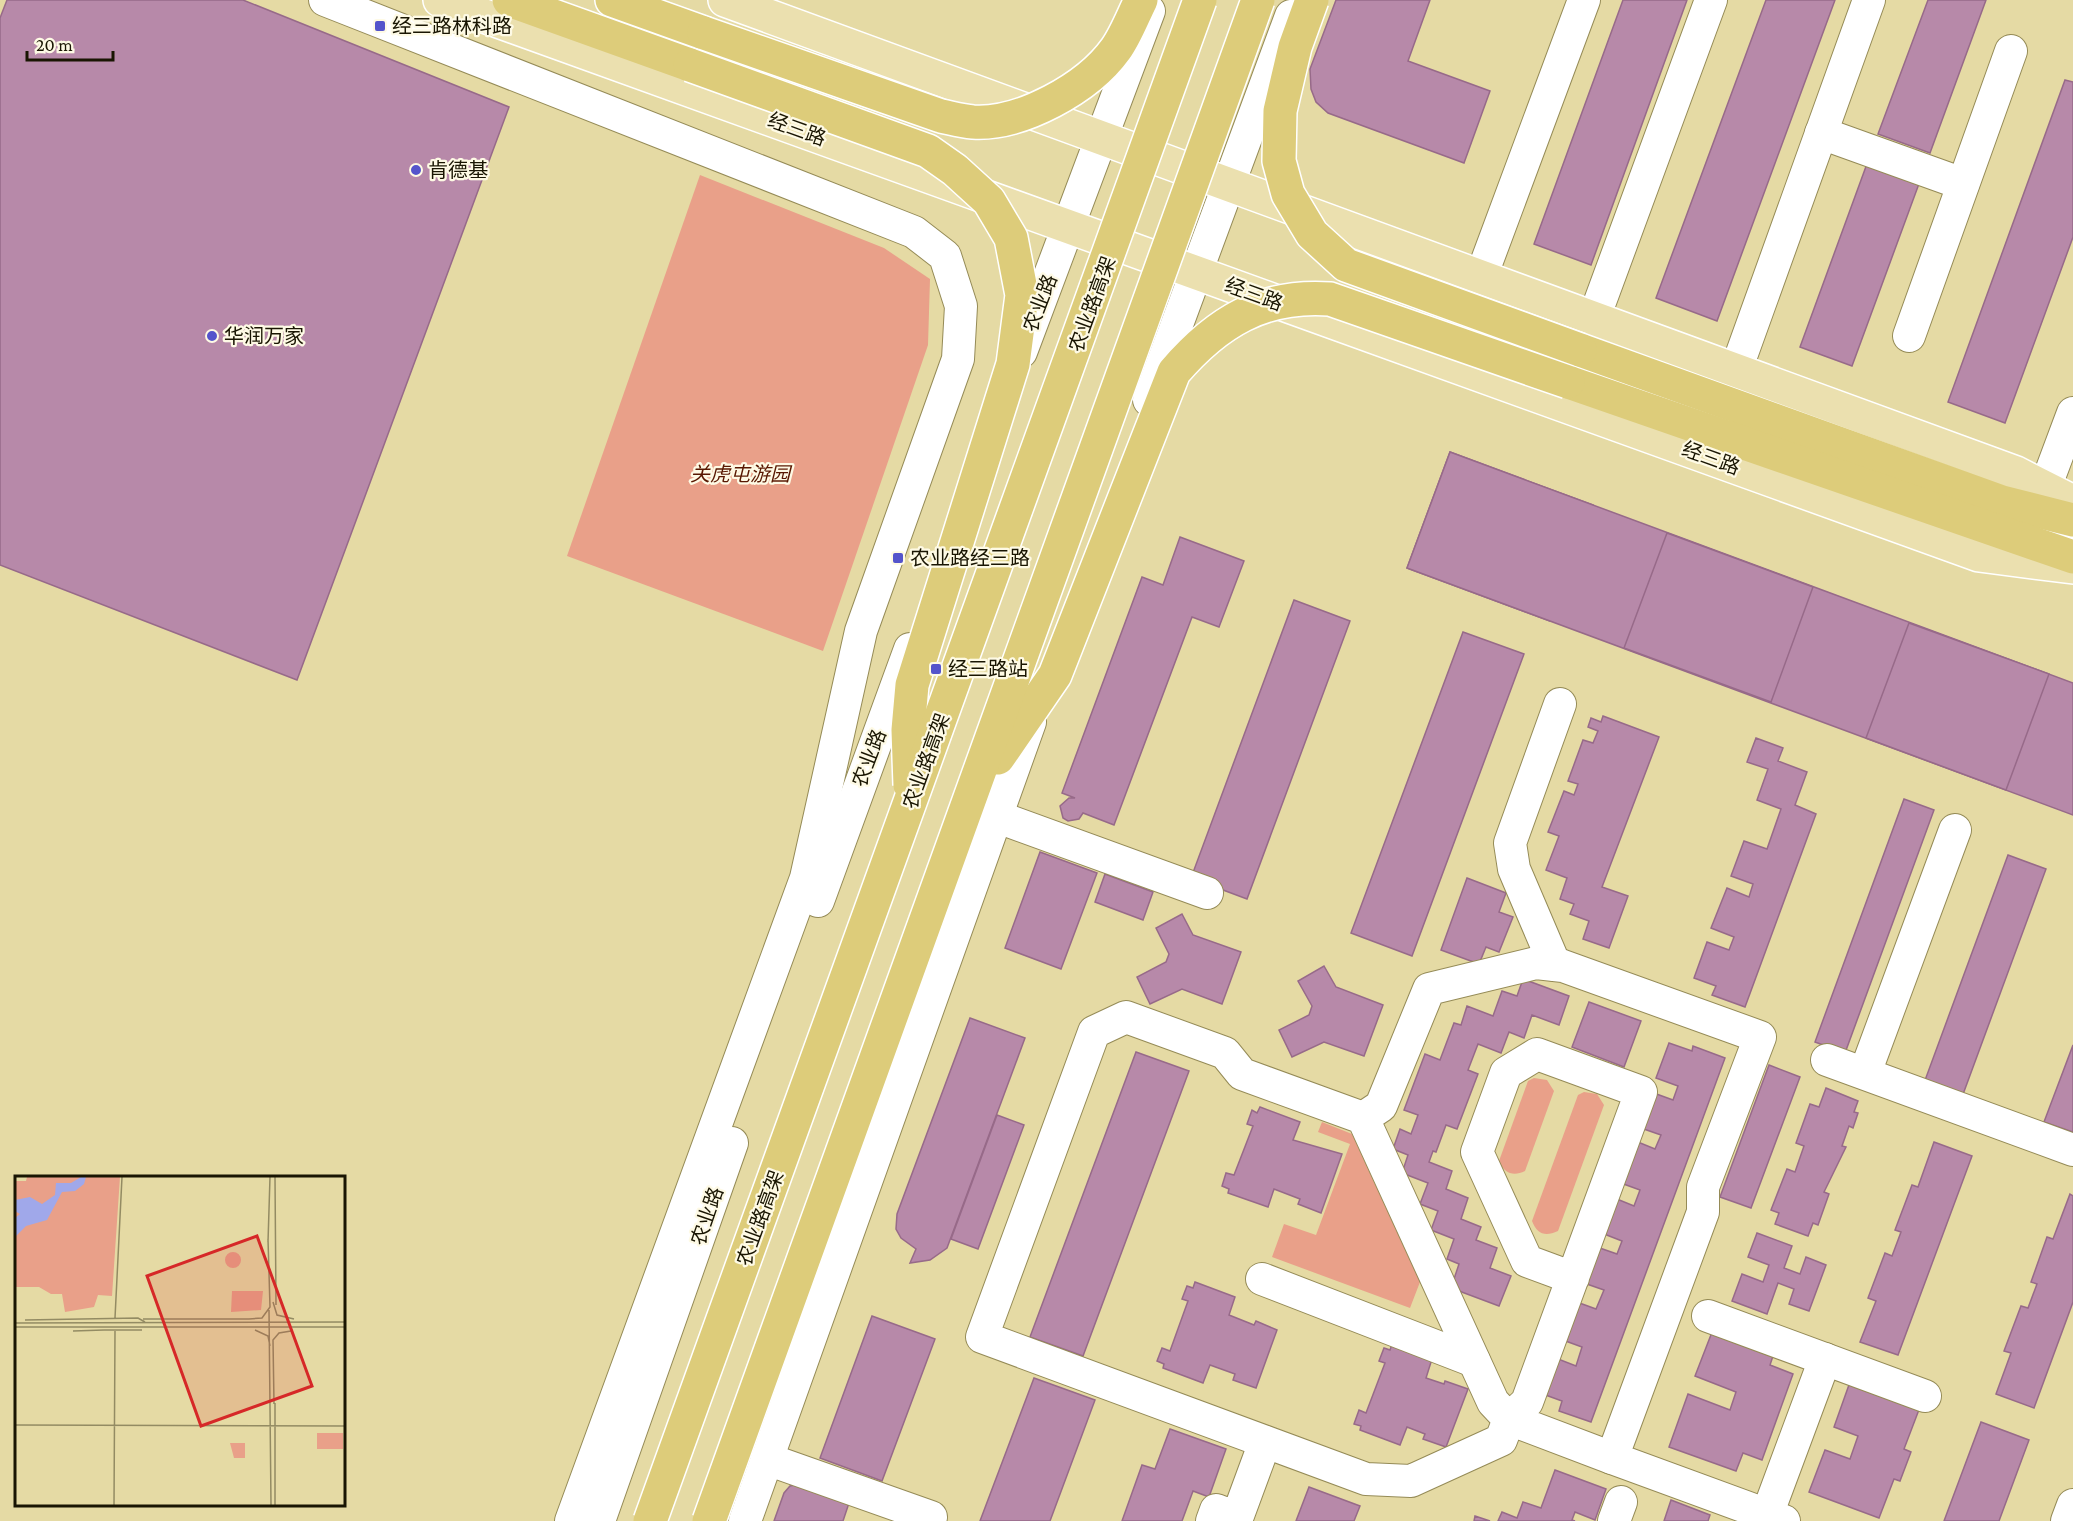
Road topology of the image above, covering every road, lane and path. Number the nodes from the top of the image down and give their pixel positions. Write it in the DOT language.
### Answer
graph roads {
  1 [pos="325,0"];
  2 [pos="440,0"];
  3 [pos="509,0"];
  4 [pos="612,0"];
  5 [pos="725,0"];
  6 [pos="1141,0"];
  7 [pos="1154,0"];
  8 [pos="1200,0"];
  9 [pos="1258,0"];
  10 [pos="1296,0"];
  11 [pos="1312,0"];
  12 [pos="1584,0"];
  13 [pos="1711,0"];
  14 [pos="1869,0"];
  15 [pos="2011,51"];
  16 [pos="1821,134"];
  17 [pos="1102,138"];
  18 [pos="1228,184"];
  19 [pos="1963,184"];
  20 [pos="1068,227"];
  21 [pos="1196,273"];
  22 [pos="1481,277"];
  23 [pos="1594,318"];
  24 [pos="1909,336"];
  25 [pos="1736,370"];
  26 [pos="2073,413"];
  27 [pos="2059,495"];
  28 [pos="2073,520"];
  29 [pos="2073,557"];
  30 [pos="2073,567"];
  31 [pos="1560,704"];
  32 [pos="911,803"];
  33 [pos="983,806"];
  34 [pos="1954,830"];
  35 [pos="1208,893"];
  36 [pos="1555,965"];
  37 [pos="1827,1060"];
  38 [pos="1865,1074"];
  39 [pos="1363,1118"];
  40 [pos="2073,1150"];
  41 [pos="1573,1278"];
  42 [pos="1262,1279"];
  43 [pos="1708,1316"];
  44 [pos="1825,1359"];
  45 [pos="1474,1360"];
  46 [pos="1925,1396"];
  47 [pos="1509,1419"];
  48 [pos="1264,1442"];
  49 [pos="1612,1458"];
  50 [pos="767,1459"];
  51 [pos="2073,1505"];
  52 [pos="931,1517"];
  53 [pos="1776,1518"];
  54 [pos="1233,1520"];
  55 [pos="571,1521"];
  56 [pos="599,1521"];
  57 [pos="650,1521"];
  58 [pos="709,1521"];
  59 [pos="745,1521"];
  60 [pos="2067,1521"];
  1 -- 55 [label="street"];
  2 -- 20 [label="main road, 经三路"];
  3 -- 32 [label="highway, bridge"];
  4 -- 6 [label="highway, bridge"];
  5 -- 17 [label="main road"];
  7 -- 17 [label="street, 农业路"];
  8 -- 32 [label="highway, 农业路高架, bridge"];
  9 -- 33 [label="highway, bridge"];
  10 -- 18 [label="street"];
  11 -- 28 [label="highway, bridge"];
  12 -- 22 [label="street"];
  13 -- 23 [label="street"];
  14 -- 16 [label="street"];
  15 -- 19 [label="street"];
  16 -- 19 [label="street"];
  16 -- 25 [label="street"];
  17 -- 18 [label="main road"];
  17 -- 20 [label="street, 农业路"];
  18 -- 21 [label="street"];
  18 -- 22 [label="main road"];
  19 -- 24 [label="street"];
  20 -- 21 [label="main road, 经三路"];
  20 -- 56 [label="street, 农业路"];
  21 -- 30 [label="main road, 经三路"];
  21 -- 33 [label="street"];
  22 -- 23 [label="main road"];
  23 -- 25 [label="main road"];
  25 -- 27 [label="main road"];
  26 -- 27 [label="street"];
  29 -- 33 [label="highway, bridge"];
  31 -- 36 [label="street"];
  32 -- 57 [label="highway, 农业路高架, bridge"];
  33 -- 35 [label="street"];
  33 -- 50 [label="street"];
  33 -- 58 [label="highway, bridge"];
  34 -- 38 [label="street"];
  36 -- 39 [label="street"];
  36 -- 49 [label="street"];
  37 -- 38 [label="street"];
  38 -- 40 [label="street"];
  39 -- 45 [label="street"];
  39 -- 48 [label="street"];
  41 -- 41 [label="street"];
  41 -- 47 [label="street"];
  42 -- 45 [label="street"];
  43 -- 44 [label="street"];
  44 -- 46 [label="street"];
  44 -- 53 [label="street"];
  45 -- 47 [label="street"];
  47 -- 48 [label="street"];
  47 -- 49 [label="street"];
  48 -- 54 [label="street"];
  49 -- 53 [label="street"];
  50 -- 52 [label="street"];
  50 -- 59 [label="street"];
  51 -- 60 [label="street"];
}
